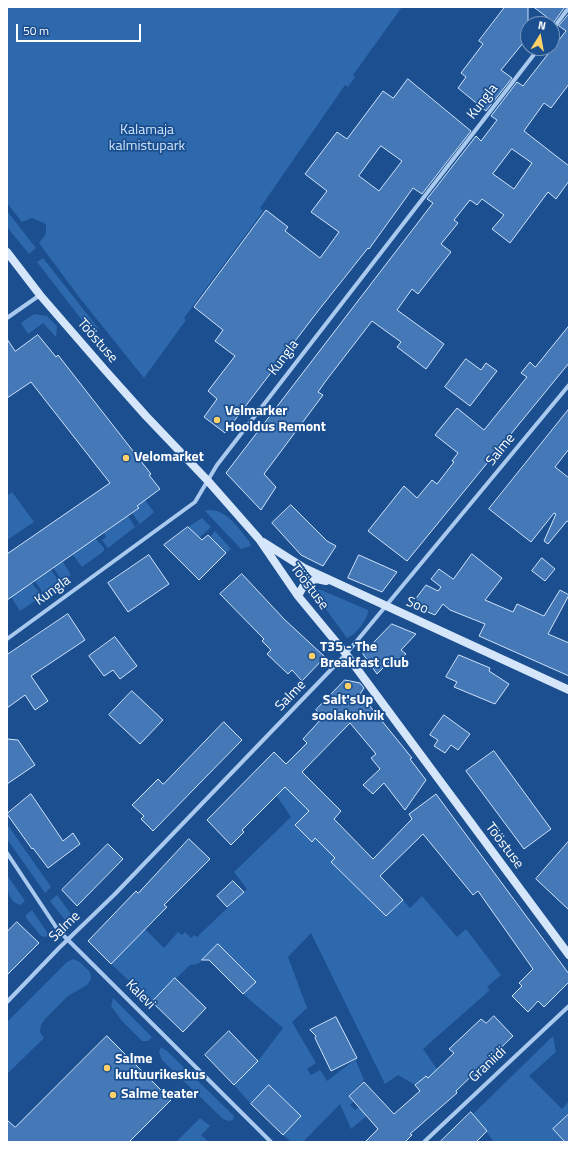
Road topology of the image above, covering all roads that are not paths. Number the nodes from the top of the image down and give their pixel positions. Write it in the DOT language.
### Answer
graph roads {
  1 [pos="569,10"];
  2 [pos="560,19"];
  3 [pos="533,56"];
  4 [pos="7,252"];
  5 [pos="40,295"];
  6 [pos="7,318"];
  7 [pos="569,385"];
  8 [pos="208,481"];
  9 [pos="259,539"];
  10 [pos="335,582"];
  11 [pos="298,596"];
  12 [pos="387,607"];
  13 [pos="7,639"];
  14 [pos="346,654"];
  15 [pos="569,690"];
  16 [pos="7,853"];
  17 [pos="68,939"];
  18 [pos="569,955"];
  19 [pos="7,1002"];
  20 [pos="569,1006"];
  21 [pos="271,1142"];
  22 [pos="424,1142"];
  1 -- 2 [label="street"];
  3 -- 8 [label="street, Kungla"];
  4 -- 5 [label="street, Tööstuse"];
  5 -- 6 [label="street"];
  5 -- 8 [label="street, Tööstuse"];
  7 -- 12 [label="street, Salme"];
  8 -- 9 [label="street, Tööstuse"];
  8 -- 13 [label="street, Kungla"];
  9 -- 10 [label="street, Soo"];
  9 -- 11 [label="street, Tööstuse"];
  10 -- 11 [label="street"];
  10 -- 12 [label="street, Soo"];
  11 -- 14 [label="street, Tööstuse"];
  12 -- 14 [label="street, Salme"];
  12 -- 15 [label="street, Soo"];
  14 -- 17 [label="street, Salme"];
  14 -- 18 [label="street, Tööstuse"];
  16 -- 17 [label="street, Kalevi"];
  17 -- 19 [label="street, Salme"];
  17 -- 21 [label="street, Kalevi"];
  20 -- 22 [label="street, Graniidi"];
}
